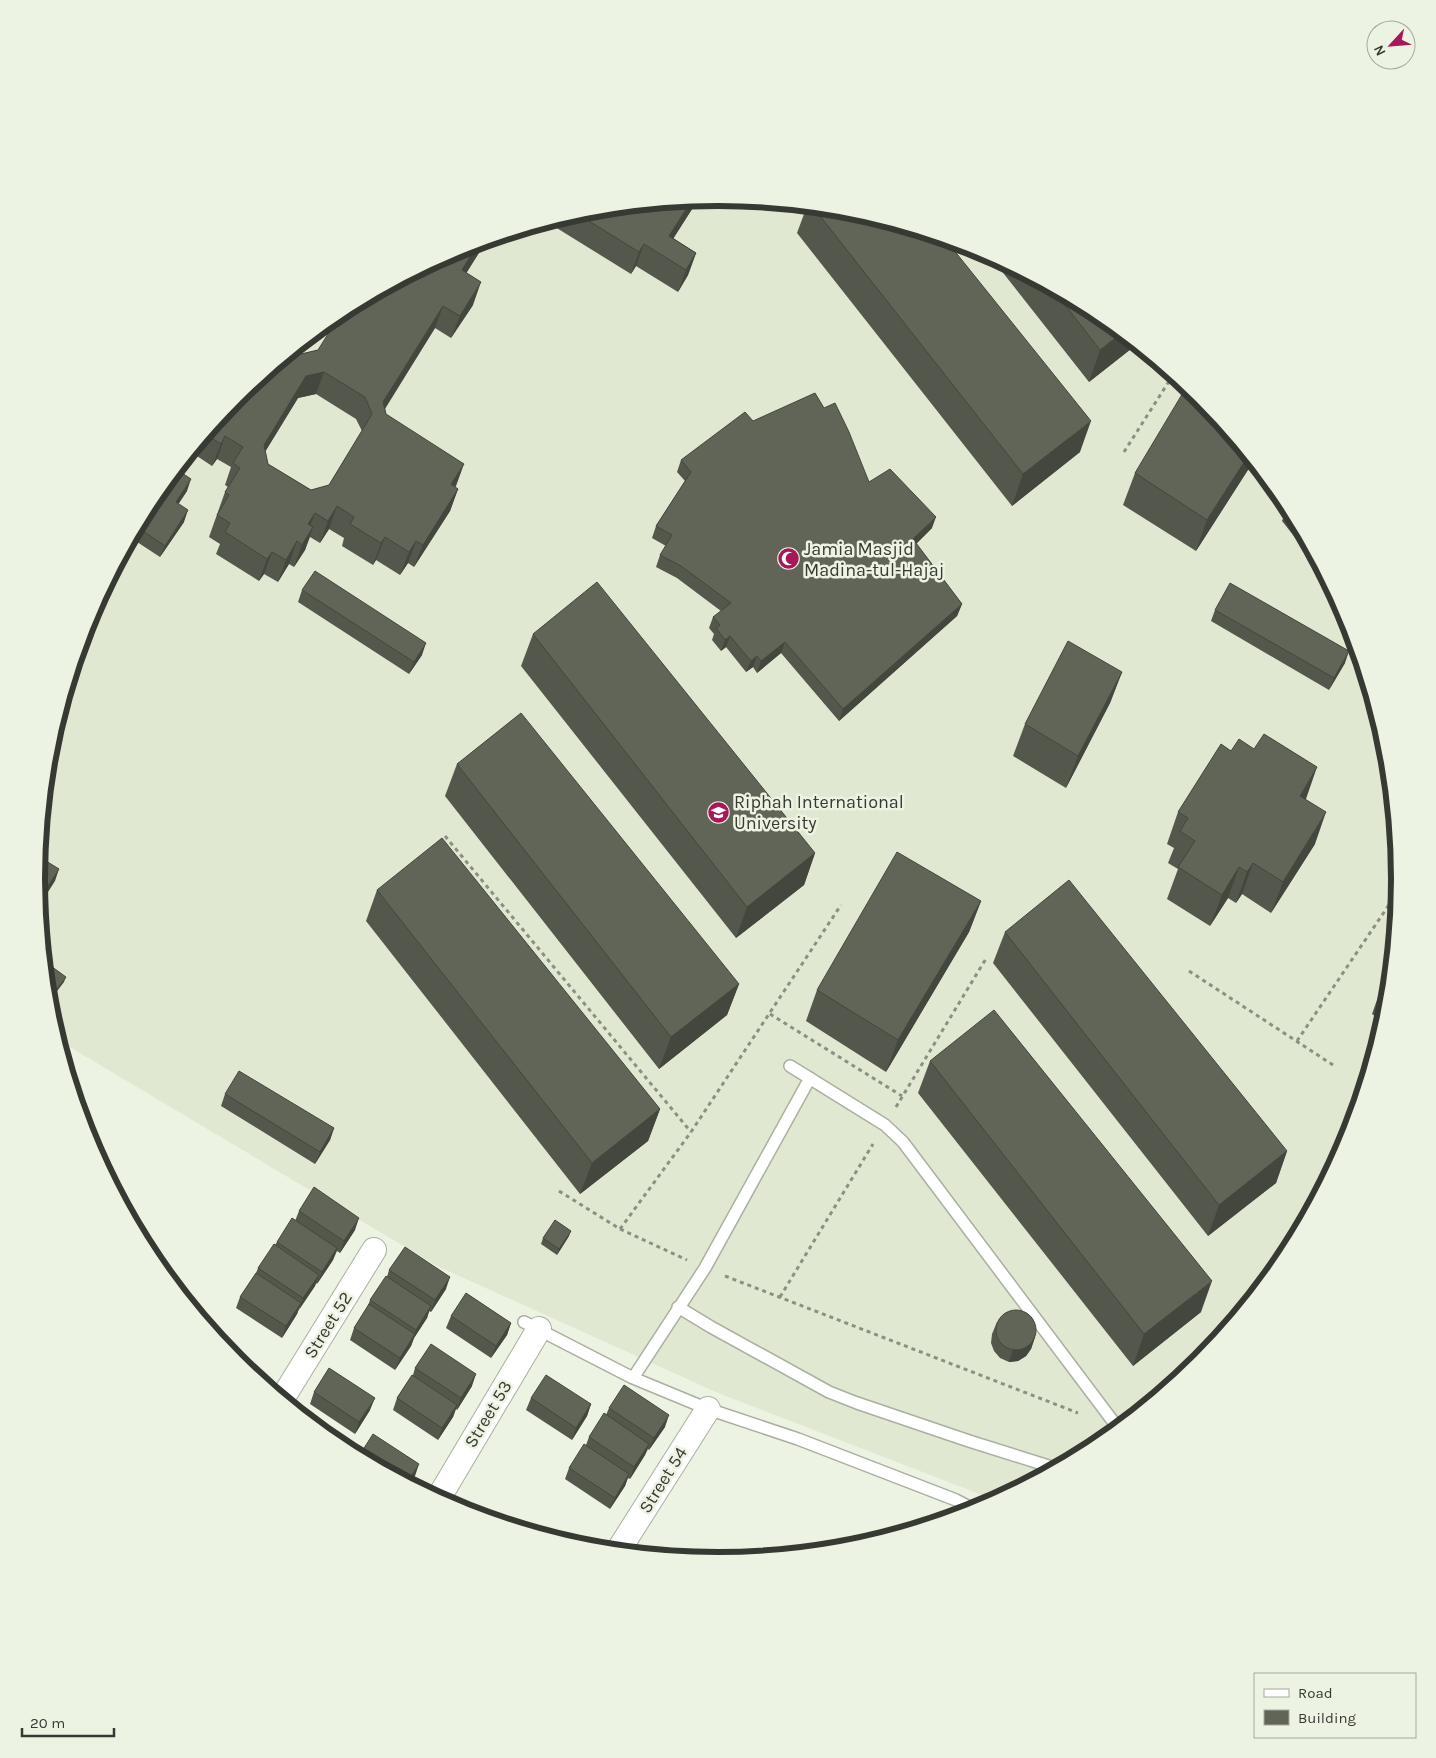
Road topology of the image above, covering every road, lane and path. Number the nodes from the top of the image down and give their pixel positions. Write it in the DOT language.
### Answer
graph roads {
  1 [pos="1170,380"];
  2 [pos="1124,452"];
  3 [pos="445,836"];
  4 [pos="1390,903"];
  5 [pos="841,905"];
  6 [pos="1189,971"];
  7 [pos="770,1014"];
  8 [pos="1297,1041"];
  9 [pos="1333,1065"];
  10 [pos="790,1066"];
  11 [pos="810,1078"];
  12 [pos="902,1096"];
  13 [pos="691,1132"];
  14 [pos="559,1191"];
  15 [pos="620,1229"];
  16 [pos="374,1250"];
  17 [pos="705,1268"];
  18 [pos="678,1307"];
  19 [pos="531,1326"];
  20 [pos="633,1378"];
  21 [pos="285,1394"];
  22 [pos="708,1408"];
  23 [pos="1081,1414"];
  24 [pos="1114,1423"];
  25 [pos="1047,1466"];
  26 [pos="441,1493"];
  27 [pos="965,1505"];
  28 [pos="622,1545"];
  1 -- 2 [label="path"];
  3 -- 13 [label="path"];
  4 -- 8 [label="path"];
  5 -- 7 [label="path"];
  6 -- 8 [label="path"];
  7 -- 12 [label="path"];
  7 -- 13 [label="path"];
  8 -- 9 [label="path"];
  10 -- 11 [label="lane"];
  11 -- 17 [label="lane"];
  11 -- 24 [label="lane"];
  13 -- 15 [label="path"];
  14 -- 15 [label="path"];
  15 -- 17 [label="path"];
  16 -- 21 [label="street, Street 52"];
  17 -- 18 [label="lane"];
  17 -- 23 [label="path"];
  18 -- 20 [label="lane"];
  18 -- 25 [label="lane"];
  19 -- 20 [label="lane"];
  19 -- 26 [label="street, Street 53"];
  20 -- 22 [label="lane"];
  22 -- 27 [label="lane"];
  22 -- 28 [label="street, Street 54"];
}
